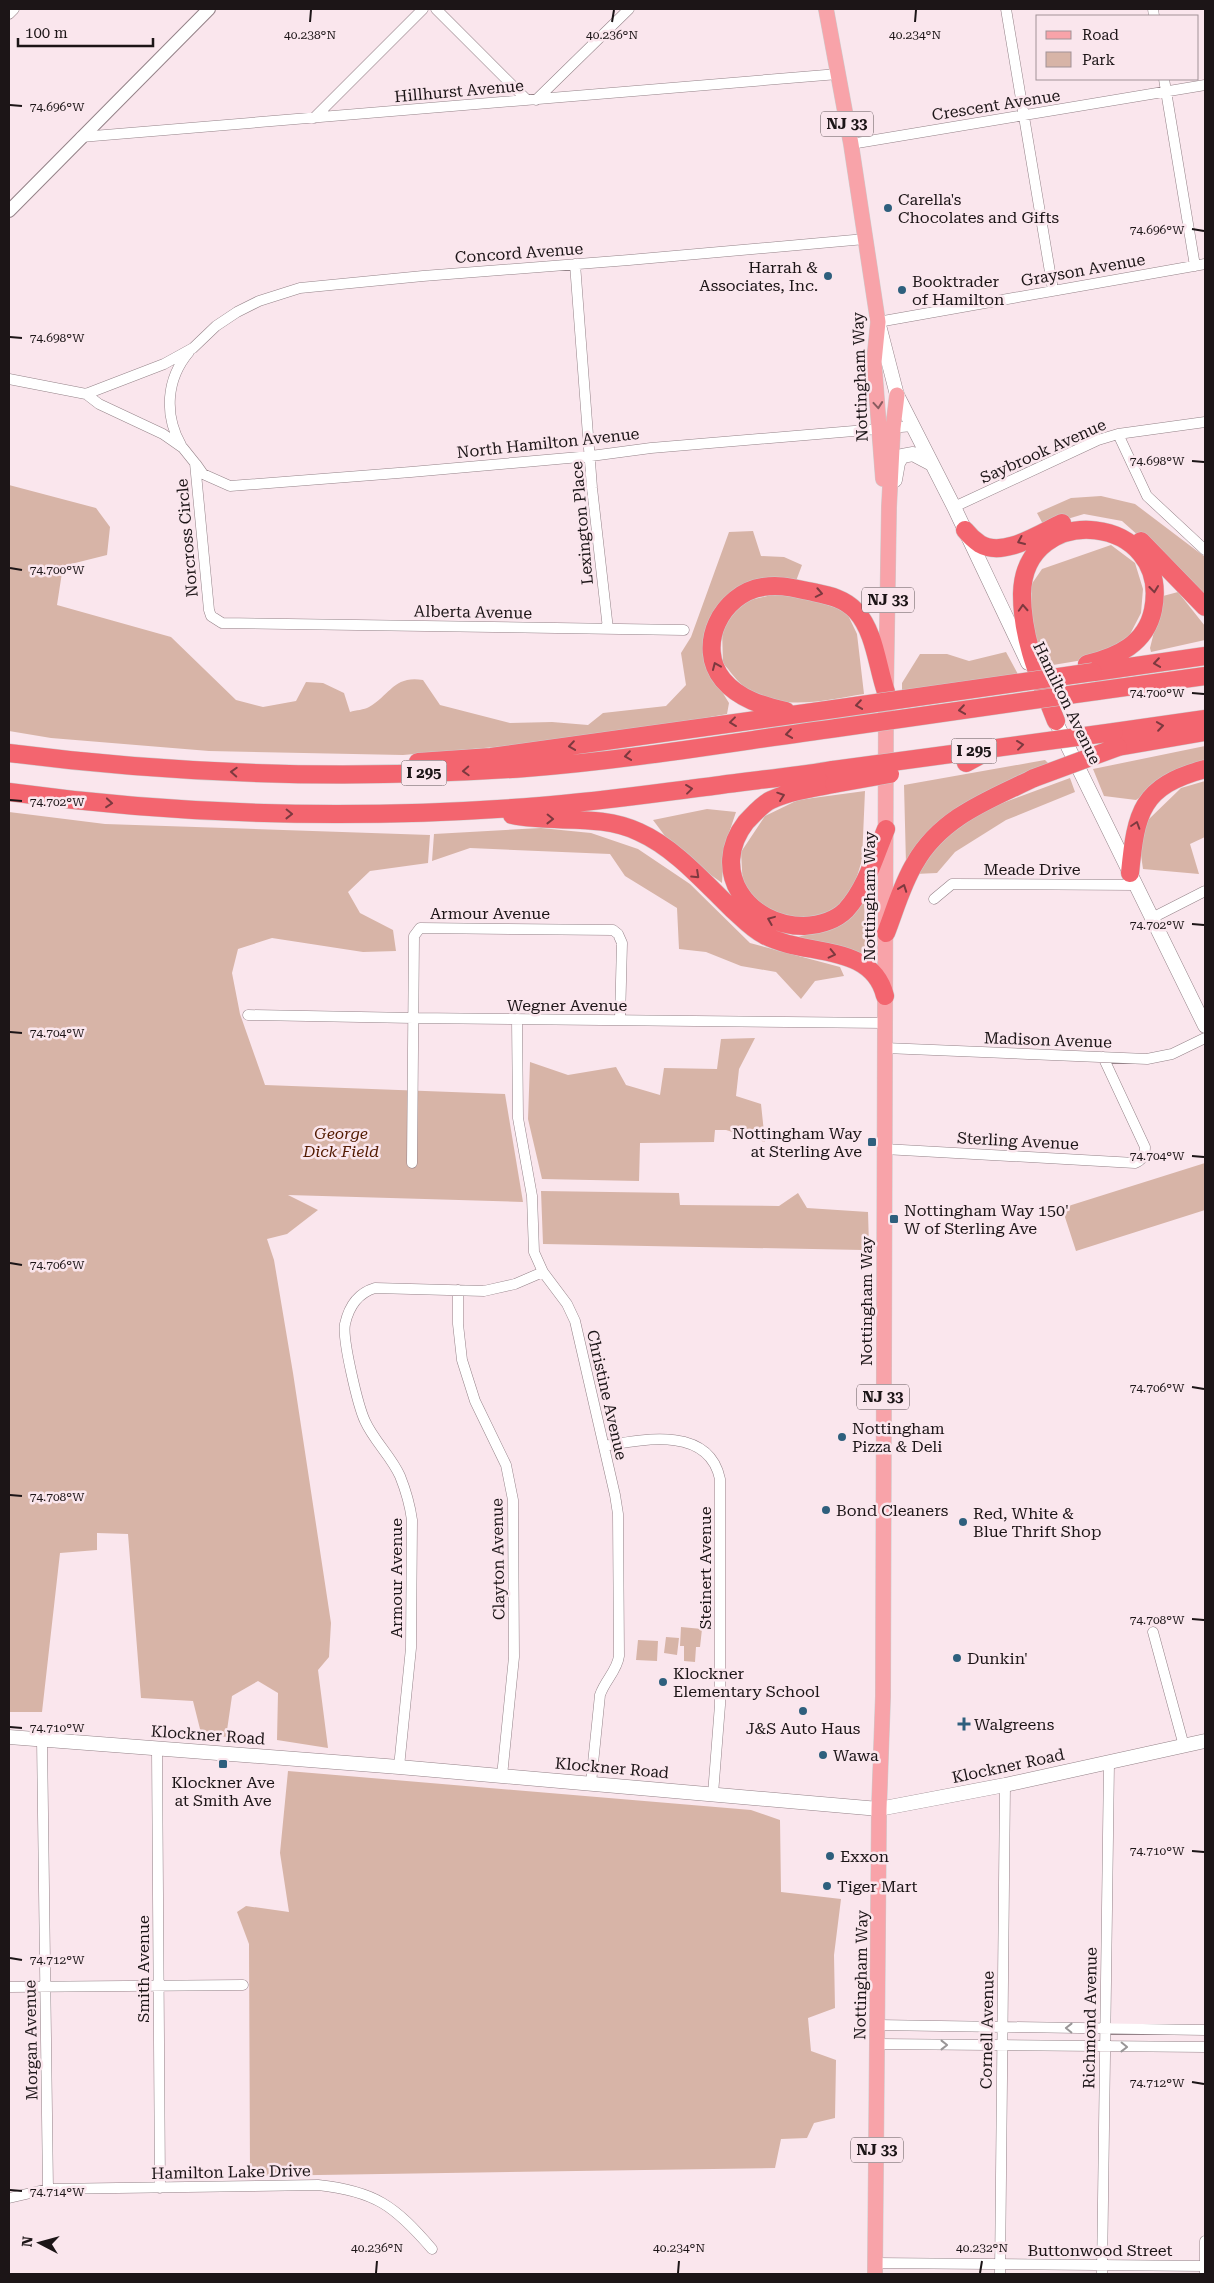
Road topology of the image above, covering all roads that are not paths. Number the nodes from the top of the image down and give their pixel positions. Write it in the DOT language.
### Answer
graph roads {
  1 [pos="14,9"];
  2 [pos="210,9"];
  3 [pos="423,9"];
  4 [pos="436,9"];
  5 [pos="629,9"];
  6 [pos="826,9"];
  7 [pos="1006,9"];
  8 [pos="9,14"];
  9 [pos="838,74"];
  10 [pos="1164,80"];
  11 [pos="1205,85"];
  12 [pos="1166,92"];
  13 [pos="532,100"];
  14 [pos="1024,115"];
  15 [pos="314,118"];
  16 [pos="82,137"];
  17 [pos="851,144"];
  18 [pos="9,211"];
  19 [pos="865,239"];
  20 [pos="575,264"];
  21 [pos="1200,265"];
  22 [pos="1053,290"];
  23 [pos="878,322"];
  24 [pos="193,348"];
  25 [pos="9,379"];
  26 [pos="86,394"];
  27 [pos="897,395"];
  28 [pos="1205,422"];
  29 [pos="912,426"];
  30 [pos="886,429"];
  31 [pos="1118,434"];
  32 [pos="183,448"];
  33 [pos="591,456"];
  34 [pos="195,463"];
  35 [pos="932,464"];
  36 [pos="889,507"];
  37 [pos="954,507"];
  38 [pos="965,530"];
  39 [pos="1205,550"];
  40 [pos="1205,607"];
  41 [pos="262,623"];
  42 [pos="608,629"];
  43 [pos="684,630"];
  44 [pos="1205,656"];
  45 [pos="1090,668"];
  46 [pos="1205,676"];
  47 [pos="886,692"];
  48 [pos="799,714"];
  49 [pos="1205,719"];
  50 [pos="1056,721"];
  51 [pos="1205,732"];
  52 [pos="1116,740"];
  53 [pos="9,753"];
  54 [pos="1205,769"];
  55 [pos="258,774"];
  56 [pos="834,777"];
  57 [pos="9,792"];
  58 [pos="484,810"];
  59 [pos="886,829"];
  60 [pos="1133,879"];
  61 [pos="1205,891"];
  62 [pos="934,899"];
  63 [pos="1152,918"];
  64 [pos="886,933"];
  65 [pos="885,996"];
  66 [pos="248,1015"];
  67 [pos="413,1018"];
  68 [pos="517,1019"];
  69 [pos="620,1020"];
  70 [pos="885,1023"];
  71 [pos="1205,1026"];
  72 [pos="1205,1038"];
  73 [pos="885,1048"];
  74 [pos="1103,1057"];
  75 [pos="884,1149"];
  76 [pos="412,1163"];
  77 [pos="543,1272"];
  78 [pos="458,1290"];
  79 [pos="604,1446"];
  80 [pos="1153,1632"];
  81 [pos="9,1737"];
  82 [pos="42,1740"];
  83 [pos="1205,1741"];
  84 [pos="1184,1746"];
  85 [pos="157,1748"];
  86 [pos="1109,1763"];
  87 [pos="399,1767"];
  88 [pos="502,1776"];
  89 [pos="591,1784"];
  90 [pos="1005,1785"];
  91 [pos="713,1794"];
  92 [pos="879,1809"];
  93 [pos="244,1985"];
  94 [pos="45,1986"];
  95 [pos="158,1986"];
  96 [pos="9,1987"];
  97 [pos="878,2025"];
  98 [pos="916,2026"];
  99 [pos="1002,2027"];
  100 [pos="1104,2028"];
  101 [pos="1205,2030"];
  102 [pos="878,2044"];
  103 [pos="916,2044"];
  104 [pos="1002,2045"];
  105 [pos="1104,2046"];
  106 [pos="1205,2047"];
  107 [pos="160,2188"];
  108 [pos="48,2189"];
  109 [pos="9,2198"];
  110 [pos="1205,2242"];
  111 [pos="432,2249"];
  112 [pos="1205,2266"];
  113 [pos="875,2269"];
  114 [pos="1000,2269"];
  115 [pos="1103,2269"];
  116 [pos="1205,2274"];
  1 -- 8 [label="street"];
  2 -- 16 [label="street"];
  3 -- 15 [label="street"];
  4 -- 13 [label="street"];
  5 -- 13 [label="street"];
  6 -- 9 [label="main road, Nottingham Way / NJ 33"];
  7 -- 14 [label="street"];
  9 -- 13 [label="street, Hillhurst Avenue"];
  9 -- 17 [label="main road, Nottingham Way / NJ 33"];
  10 -- 12 [label="street"];
  11 -- 12 [label="street, Crescent Avenue"];
  12 -- 14 [label="street, Crescent Avenue"];
  12 -- 21 [label="street"];
  13 -- 15 [label="street, Hillhurst Avenue"];
  14 -- 17 [label="street, Crescent Avenue"];
  14 -- 22 [label="street"];
  15 -- 16 [label="street, Hillhurst Avenue"];
  16 -- 18 [label="street"];
  17 -- 19 [label="main road, Nottingham Way / NJ 33"];
  19 -- 20 [label="street, Concord Avenue"];
  19 -- 23 [label="main road, Nottingham Way / NJ 33"];
  20 -- 24 [label="street, Concord Avenue"];
  20 -- 33 [label="street, Lexington Place"];
  21 -- 22 [label="street, Grayson Avenue"];
  22 -- 23 [label="street, Grayson Avenue"];
  23 -- 27 [label="main road, Hamilton Avenue"];
  23 -- 30 [label="main road, Nottingham Way / NJ 33, one-way"];
  24 -- 26 [label="street, Concord Avenue"];
  24 -- 32 [label="street, Concord Avenue"];
  25 -- 26 [label="street, Norcross Circle"];
  26 -- 32 [label="street, Norcross Circle"];
  27 -- 29 [label="main road, Hamilton Avenue"];
  27 -- 30 [label="main road, Nottingham Way / NJ 33"];
  28 -- 31 [label="street, Saybrook Avenue"];
  29 -- 30 [label="street, North Hamilton Avenue"];
  29 -- 35 [label="main road, Hamilton Avenue"];
  30 -- 33 [label="street, North Hamilton Avenue"];
  30 -- 36 [label="main road, Nottingham Way / NJ 33"];
  31 -- 37 [label="street, Saybrook Avenue"];
  31 -- 39 [label="street"];
  32 -- 34 [label="street, Norcross Circle"];
  33 -- 34 [label="street, North Hamilton Avenue"];
  33 -- 42 [label="street, Lexington Place"];
  34 -- 41 [label="street, Norcross Circle"];
  35 -- 36 [label="main road"];
  35 -- 37 [label="main road, Hamilton Avenue"];
  36 -- 47 [label="main road, Nottingham Way / NJ 33"];
  37 -- 38 [label="main road, Hamilton Avenue"];
  40 -- 38 [label="highway, one-way"];
  38 -- 50 [label="main road, Hamilton Avenue"];
  41 -- 42 [label="street, Alberta Avenue"];
  42 -- 43 [label="street, Alberta Avenue"];
  44 -- 45 [label="highway, one-way"];
  45 -- 48 [label="highway, one-way, bridge"];
  50 -- 45 [label="highway, one-way"];
  46 -- 55 [label="highway, I 295, one-way, bridge"];
  48 -- 47 [label="highway, one-way"];
  47 -- 59 [label="main road, Nottingham Way / NJ 33"];
  48 -- 55 [label="highway, one-way"];
  52 -- 49 [label="highway, I 295, one-way"];
  50 -- 60 [label="main road, Hamilton Avenue"];
  51 -- 52 [label="highway"];
  56 -- 52 [label="highway, I 295, one-way, bridge"];
  64 -- 52 [label="highway, one-way, bridge"];
  55 -- 53 [label="highway, I 295, one-way"];
  60 -- 54 [label="highway, one-way"];
  58 -- 56 [label="highway, one-way"];
  59 -- 56 [label="highway, one-way"];
  57 -- 58 [label="highway, one-way"];
  58 -- 65 [label="highway, one-way"];
  59 -- 64 [label="main road, Nottingham Way / NJ 33"];
  60 -- 62 [label="street, Meade Drive"];
  60 -- 63 [label="main road, Hamilton Avenue"];
  61 -- 63 [label="street"];
  63 -- 71 [label="main road, Hamilton Avenue"];
  64 -- 65 [label="main road, Nottingham Way / NJ 33"];
  65 -- 70 [label="main road, Nottingham Way / NJ 33"];
  66 -- 67 [label="street, Wegner Avenue"];
  67 -- 68 [label="street, Wegner Avenue"];
  67 -- 69 [label="street, Armour Avenue"];
  67 -- 76 [label="street, Armour Avenue"];
  68 -- 69 [label="street, Wegner Avenue"];
  68 -- 77 [label="street, Christine Avenue"];
  69 -- 70 [label="street, Wegner Avenue"];
  70 -- 73 [label="main road, Nottingham Way / NJ 33"];
  72 -- 74 [label="street, Madison Avenue"];
  73 -- 74 [label="street, Madison Avenue"];
  73 -- 75 [label="main road, Nottingham Way / NJ 33"];
  74 -- 75 [label="street, Sterling Avenue"];
  75 -- 92 [label="main road, Nottingham Way / NJ 33"];
  77 -- 78 [label="street, Armour Avenue"];
  77 -- 79 [label="street, Christine Avenue"];
  78 -- 87 [label="street, Armour Avenue"];
  78 -- 88 [label="street, Clayton Avenue"];
  79 -- 89 [label="street, Christine Avenue"];
  79 -- 91 [label="street, Steinert Avenue"];
  80 -- 84 [label="street"];
  81 -- 82 [label="main road, Klockner Road"];
  82 -- 85 [label="main road, Klockner Road"];
  82 -- 94 [label="street, Morgan Avenue"];
  83 -- 84 [label="main road, Klockner Road"];
  84 -- 86 [label="main road, Klockner Road"];
  85 -- 87 [label="main road, Klockner Road"];
  85 -- 95 [label="street, Smith Avenue"];
  86 -- 90 [label="main road, Klockner Road"];
  86 -- 100 [label="street, Richmond Avenue"];
  87 -- 88 [label="main road, Klockner Road"];
  88 -- 89 [label="main road, Klockner Road"];
  89 -- 91 [label="main road, Klockner Road"];
  90 -- 92 [label="main road, Klockner Road"];
  90 -- 99 [label="street, Cornell Avenue"];
  91 -- 92 [label="main road, Klockner Road"];
  92 -- 97 [label="main road, Nottingham Way / NJ 33"];
  93 -- 95 [label="street"];
  94 -- 95 [label="street"];
  94 -- 96 [label="street"];
  94 -- 108 [label="street, Morgan Avenue"];
  95 -- 107 [label="street, Smith Avenue"];
  97 -- 98 [label="street"];
  97 -- 102 [label="main road, Nottingham Way / NJ 33"];
  98 -- 99 [label="street"];
  98 -- 103 [label="street"];
  100 -- 99 [label="street, one-way"];
  99 -- 104 [label="street, Cornell Avenue"];
  100 -- 101 [label="street"];
  100 -- 105 [label="street, Richmond Avenue"];
  102 -- 103 [label="street"];
  102 -- 113 [label="main road, Nottingham Way / NJ 33"];
  103 -- 104 [label="street, one-way"];
  104 -- 105 [label="street"];
  104 -- 114 [label="street, Cornell Avenue"];
  105 -- 106 [label="street, one-way"];
  105 -- 115 [label="street, Richmond Avenue"];
  107 -- 108 [label="street, Hamilton Lake Drive"];
  107 -- 111 [label="street, Hamilton Lake Drive"];
  108 -- 109 [label="street, Hamilton Lake Drive"];
  110 -- 112 [label="street"];
  112 -- 115 [label="street, Buttonwood Street"];
  112 -- 116 [label="street"];
  113 -- 114 [label="street, Buttonwood Street"];
  114 -- 115 [label="street, Buttonwood Street"];
}
